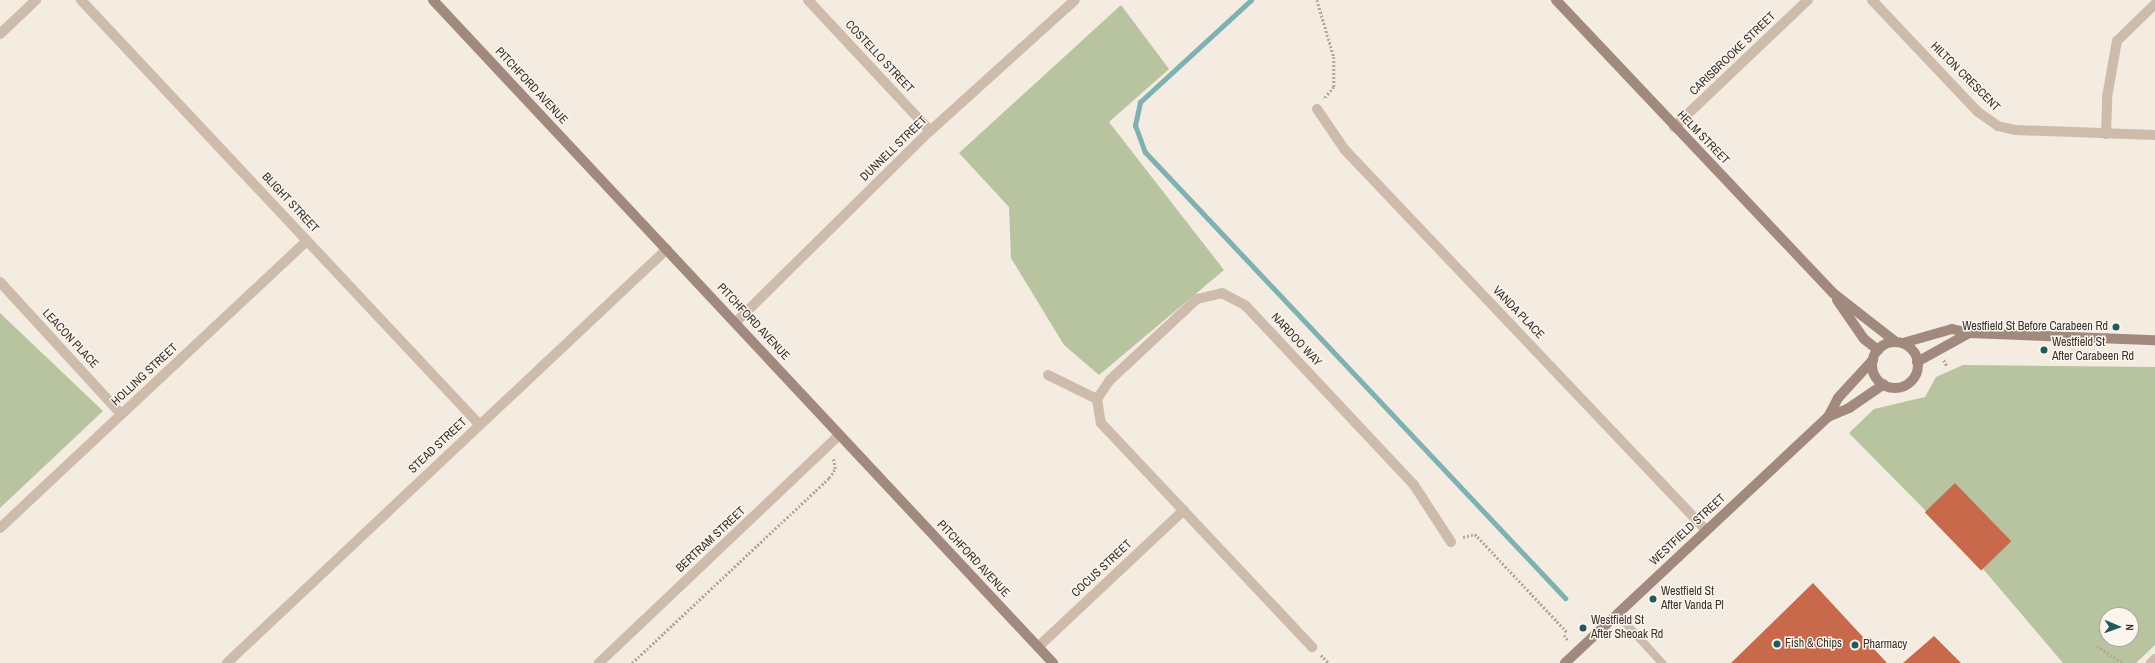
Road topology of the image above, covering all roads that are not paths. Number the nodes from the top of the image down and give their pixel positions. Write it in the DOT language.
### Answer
graph roads {
  1 [pos="36,0"];
  2 [pos="81,0"];
  3 [pos="433,0"];
  4 [pos="808,0"];
  5 [pos="1075,0"];
  6 [pos="1556,0"];
  7 [pos="1808,0"];
  8 [pos="1872,0"];
  9 [pos="2155,4"];
  10 [pos="0,34"];
  11 [pos="1317,109"];
  12 [pos="1674,127"];
  13 [pos="930,131"];
  14 [pos="2106,134"];
  15 [pos="2155,135"];
  16 [pos="307,241"];
  17 [pos="667,249"];
  18 [pos="0,282"];
  19 [pos="1833,293"];
  20 [pos="736,322"];
  21 [pos="1969,333"];
  22 [pos="2155,340"];
  23 [pos="1900,343"];
  24 [pos="1878,350"];
  25 [pos="1873,360"];
  26 [pos="1917,362"];
  27 [pos="1048,375"];
  28 [pos="1884,384"];
  29 [pos="1097,399"];
  30 [pos="121,414"];
  31 [pos="1828,417"];
  32 [pos="480,425"];
  33 [pos="839,435"];
  34 [pos="1184,510"];
  35 [pos="0,528"];
  36 [pos="1706,530"];
  37 [pos="1452,542"];
  38 [pos="1617,614"];
  39 [pos="1312,647"];
  40 [pos="1038,648"];
  41 [pos="2155,659"];
  42 [pos="227,663"];
  43 [pos="599,663"];
  44 [pos="1053,663"];
  45 [pos="1565,663"];
  46 [pos="1662,663"];
  47 [pos="2150,663"];
  1 -- 10 [label="street"];
  2 -- 16 [label="street, BLIGHT STREET"];
  3 -- 17 [label="street, PITCHFORD AVENUE"];
  4 -- 13 [label="street, COSTELLO STREET"];
  5 -- 13 [label="street, DUNNELL STREET"];
  6 -- 12 [label="street, HELM STREET"];
  7 -- 12 [label="street, CARISBROOKE STREET"];
  8 -- 14 [label="street, HILTON CRESCENT"];
  9 -- 14 [label="street"];
  11 -- 36 [label="street, VANDA PLACE"];
  12 -- 19 [label="street, HELM STREET"];
  13 -- 20 [label="street, DUNNELL STREET"];
  14 -- 15 [label="street, HILTON CRESCENT"];
  16 -- 30 [label="street, HOLLING STREET"];
  16 -- 32 [label="street, BLIGHT STREET"];
  17 -- 20 [label="street, PITCHFORD AVENUE"];
  17 -- 32 [label="street, STEAD STREET"];
  18 -- 30 [label="street, LEACON PLACE"];
  19 -- 23 [label="street, HELM STREET"];
  19 -- 24 [label="street, HELM STREET"];
  20 -- 33 [label="street, PITCHFORD AVENUE"];
  21 -- 22 [label="street"];
  21 -- 23 [label="street"];
  21 -- 26 [label="street"];
  23 -- 24 [label="street"];
  23 -- 26 [label="street"];
  24 -- 25 [label="street"];
  25 -- 28 [label="street"];
  25 -- 31 [label="street, WESTFIELD STREET"];
  26 -- 28 [label="street"];
  27 -- 29 [label="street"];
  28 -- 31 [label="street, WESTFIELD STREET"];
  29 -- 34 [label="street"];
  29 -- 37 [label="street, NARDOO WAY"];
  30 -- 35 [label="street, HOLLING STREET"];
  31 -- 36 [label="street, WESTFIELD STREET"];
  32 -- 42 [label="street, STEAD STREET"];
  33 -- 40 [label="street, PITCHFORD AVENUE"];
  33 -- 43 [label="street, BERTRAM STREET"];
  34 -- 39 [label="street"];
  34 -- 40 [label="street, COCUS STREET"];
  36 -- 38 [label="street, WESTFIELD STREET"];
  38 -- 45 [label="street, WESTFIELD STREET"];
  38 -- 46 [label="lane"];
  40 -- 44 [label="street, PITCHFORD AVENUE"];
  41 -- 47 [label="street"];
}
